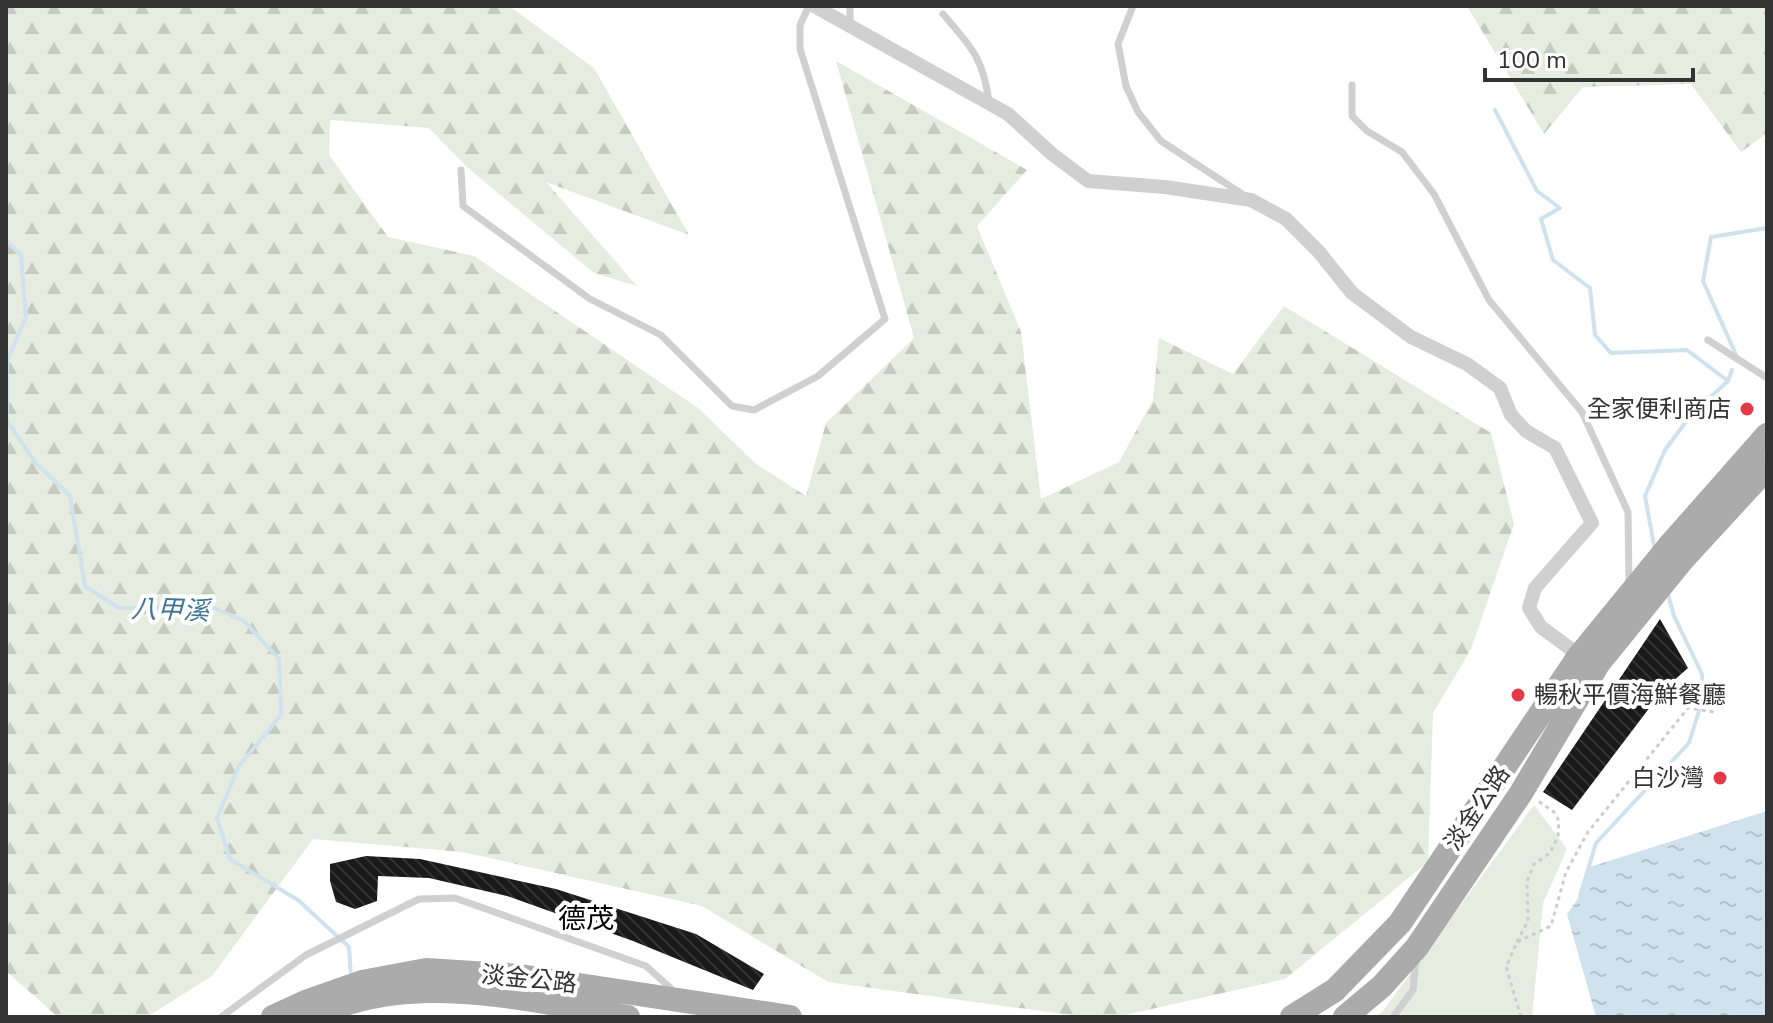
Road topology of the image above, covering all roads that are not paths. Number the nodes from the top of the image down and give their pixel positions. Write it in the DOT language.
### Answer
graph roads {
  1 [pos="811,6"];
  2 [pos="850,6"];
  3 [pos="1133,6"];
  4 [pos="943,14"];
  5 [pos="850,26"];
  6 [pos="1352,85"];
  7 [pos="990,104"];
  8 [pos="461,170"];
  9 [pos="1251,200"];
  10 [pos="1708,340"];
  11 [pos="1767,378"];
  12 [pos="1767,435"];
  13 [pos="1767,468"];
  14 [pos="1676,552"];
  15 [pos="1643,589"];
  16 [pos="1589,660"];
  17 [pos="1417,947"];
  18 [pos="350,994"];
  19 [pos="686,1005"];
  20 [pos="221,1017"];
  21 [pos="273,1017"];
  22 [pos="314,1017"];
  23 [pos="628,1017"];
  24 [pos="790,1017"];
  25 [pos="1292,1017"];
  26 [pos="1345,1017"];
  27 [pos="1393,1017"];
  1 -- 5 [label="street"];
  1 -- 8 [label="lane"];
  2 -- 5 [label="lane"];
  3 -- 9 [label="lane"];
  4 -- 7 [label="lane"];
  5 -- 7 [label="street"];
  6 -- 15 [label="lane"];
  7 -- 9 [label="street"];
  9 -- 16 [label="street"];
  10 -- 11 [label="lane"];
  12 -- 14 [label="main road"];
  13 -- 14 [label="main road"];
  14 -- 15 [label="main road"];
  15 -- 16 [label="main road, 淡金公路"];
  15 -- 16 [label="main road, 淡金公路"];
  16 -- 17 [label="main road, 淡金公路"];
  16 -- 25 [label="main road, 淡金公路"];
  17 -- 26 [label="main road, 淡金公路"];
  17 -- 27 [label="lane"];
  18 -- 19 [label="main road, 淡金公路"];
  18 -- 21 [label="main road, 淡金公路"];
  18 -- 22 [label="main road, 淡金公路"];
  18 -- 23 [label="main road, 淡金公路"];
  19 -- 20 [label="lane"];
  19 -- 24 [label="main road, 淡金公路"];
}
